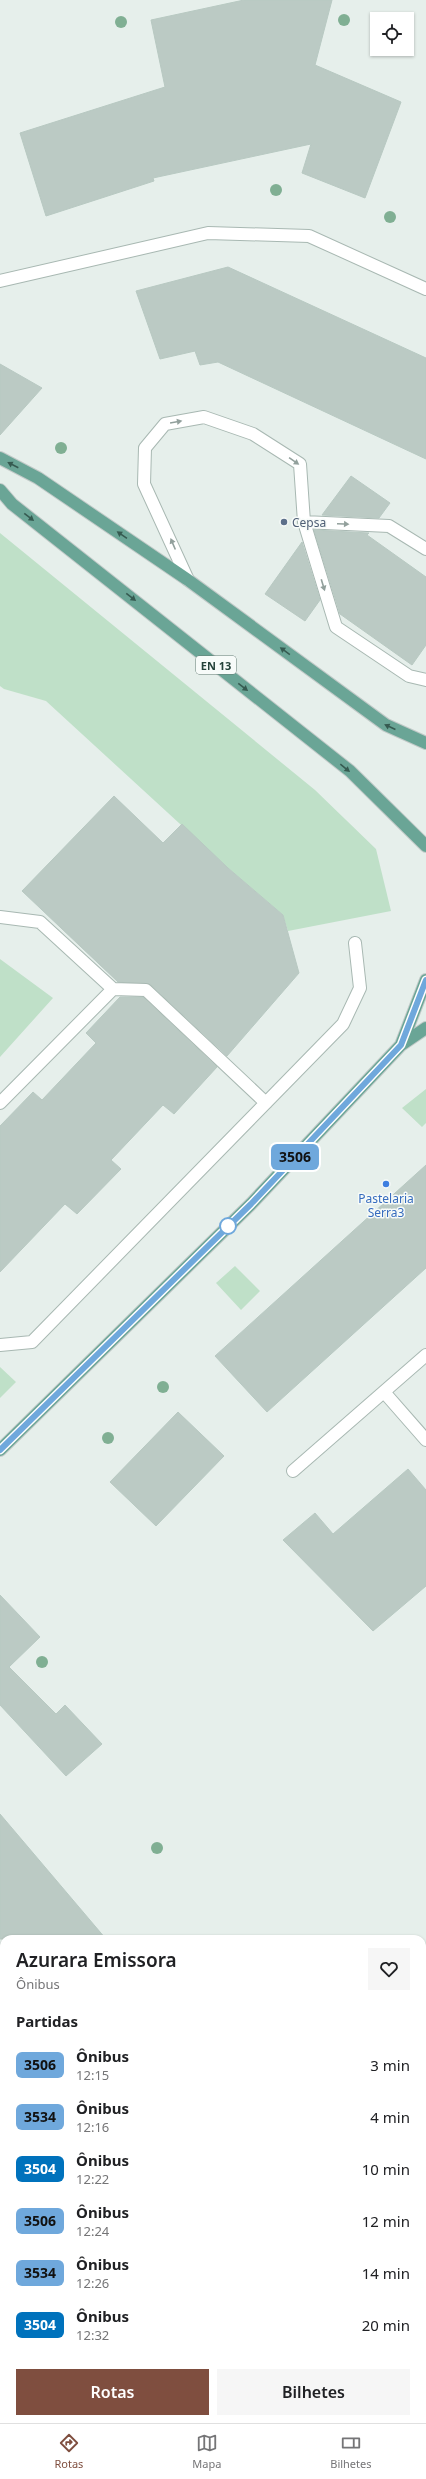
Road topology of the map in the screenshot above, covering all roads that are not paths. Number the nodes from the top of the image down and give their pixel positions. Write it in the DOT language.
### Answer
graph roads {
  1 [pos="0,281"];
  2 [pos="426,289"];
  3 [pos="0,458"];
  4 [pos="0,490"];
  5 [pos="304,522"];
  6 [pos="426,548"];
  7 [pos="188,580"];
  8 [pos="426,680"];
  9 [pos="426,743"];
  10 [pos="426,846"];
  11 [pos="0,917"];
  12 [pos="355,943"];
  13 [pos="426,980"];
  14 [pos="113,989"];
  15 [pos="426,1028"];
  16 [pos="401,1045"];
  17 [pos="266,1103"];
  18 [pos="0,1104"];
  19 [pos="0,1345"];
  20 [pos="426,1355"];
  21 [pos="384,1392"];
  22 [pos="426,1440"];
  23 [pos="0,1450"];
  24 [pos="293,1471"];
  1 -- 2 [label="street"];
  7 -- 3 [label="main road, one-way"];
  4 -- 10 [label="main road, EN 13, one-way"];
  5 -- 6 [label="street, one-way"];
  7 -- 5 [label="street, one-way"];
  5 -- 8 [label="street, one-way"];
  9 -- 7 [label="main road, one-way"];
  11 -- 14 [label="street"];
  12 -- 17 [label="street"];
  13 -- 16 [label="main road"];
  14 -- 17 [label="street"];
  14 -- 18 [label="street"];
  15 -- 16 [label="main road"];
  16 -- 23 [label="main road"];
  17 -- 19 [label="street"];
  20 -- 21 [label="street"];
  21 -- 22 [label="street"];
  21 -- 24 [label="street"];
}
